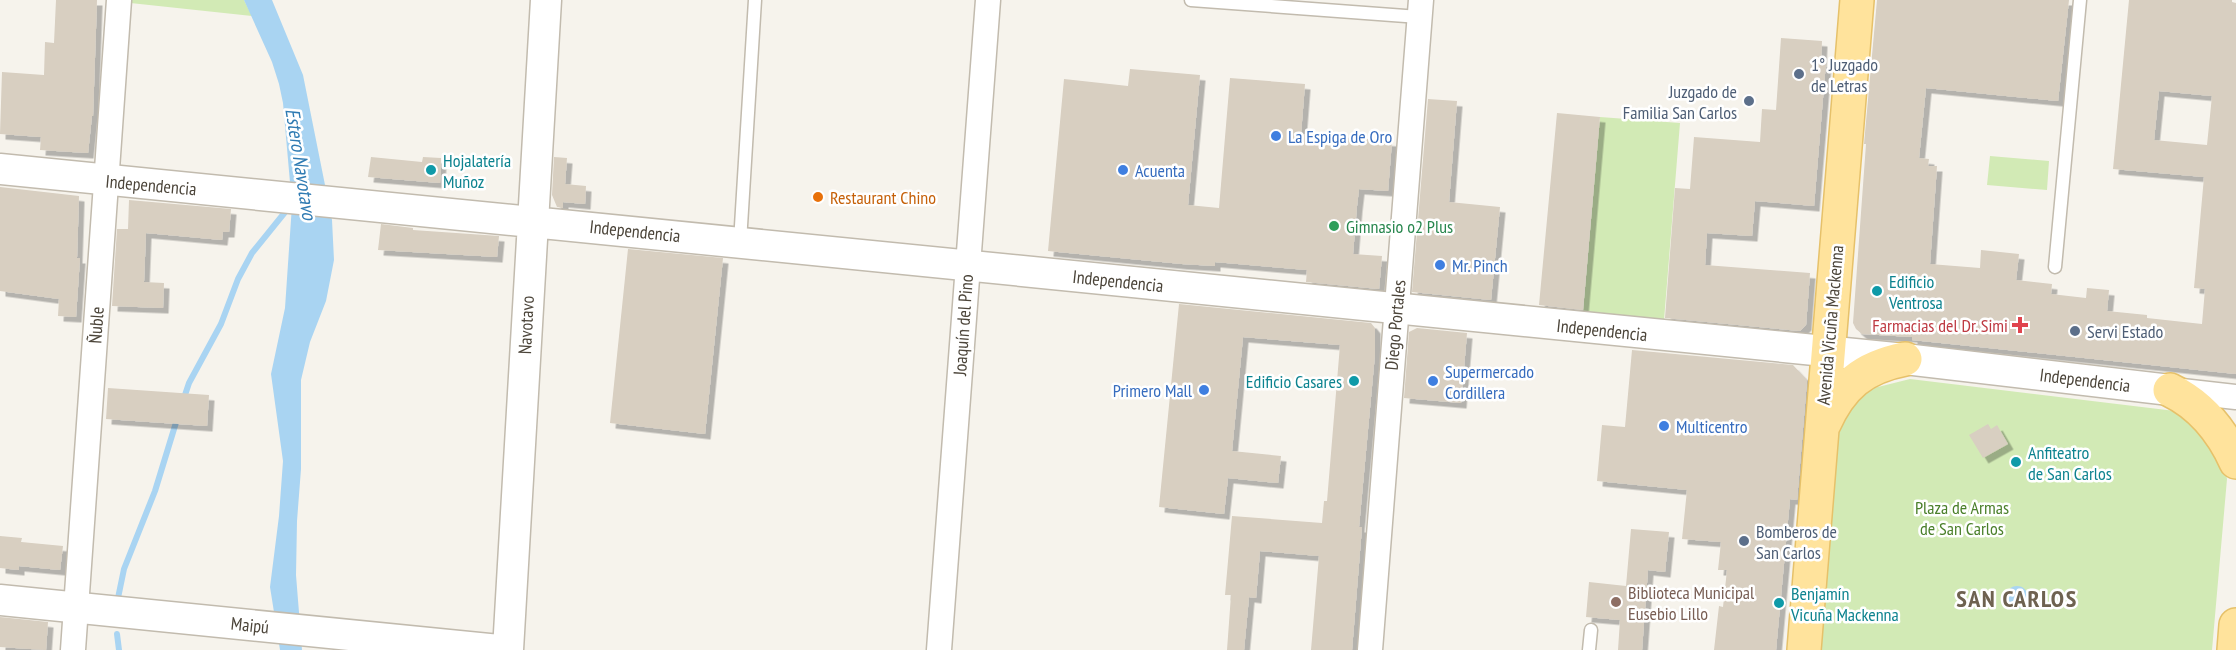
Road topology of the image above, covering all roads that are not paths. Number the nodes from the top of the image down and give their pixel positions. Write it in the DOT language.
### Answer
graph roads {
  1 [pos="118,0"];
  2 [pos="546,0"];
  3 [pos="755,0"];
  4 [pos="988,0"];
  5 [pos="1191,0"];
  6 [pos="1857,0"];
  7 [pos="2080,0"];
  8 [pos="1420,8"];
  9 [pos="0,169"];
  10 [pos="106,181"];
  11 [pos="532,221"];
  12 [pos="740,242"];
  13 [pos="967,265"];
  14 [pos="2055,267"];
  15 [pos="1395,310"];
  16 [pos="1827,352"];
  17 [pos="1905,359"];
  18 [pos="2170,390"];
  19 [pos="2236,397"];
  20 [pos="1820,441"];
  21 [pos="2236,462"];
  22 [pos="0,600"];
  23 [pos="76,608"];
  24 [pos="2236,626"];
  25 [pos="1591,630"];
  26 [pos="73,650"];
  27 [pos="499,650"];
  28 [pos="508,650"];
  29 [pos="939,650"];
  30 [pos="1370,650"];
  31 [pos="1589,650"];
  32 [pos="1804,650"];
  33 [pos="2234,650"];
  1 -- 10 [label="street, Ñuble"];
  2 -- 11 [label="street, Navotavo"];
  3 -- 12 [label="lane"];
  4 -- 13 [label="street, Joaquín del Pino"];
  5 -- 8 [label="lane"];
  6 -- 16 [label="main road, Avenida Vicuña Mackenna"];
  7 -- 14 [label="lane"];
  8 -- 15 [label="street, Diego Portales"];
  9 -- 10 [label="street, Independencia"];
  10 -- 11 [label="street, Independencia"];
  10 -- 23 [label="street, Ñuble"];
  11 -- 12 [label="street, Independencia"];
  11 -- 28 [label="street, Navotavo"];
  12 -- 13 [label="street, Independencia"];
  13 -- 15 [label="street, Independencia"];
  13 -- 29 [label="street, Joaquín del Pino"];
  15 -- 16 [label="street, Independencia"];
  15 -- 30 [label="street, Diego Portales"];
  16 -- 17 [label="street, Independencia"];
  16 -- 20 [label="main road, Avenida Vicuña Mackenna"];
  17 -- 18 [label="street, Independencia"];
  17 -- 20 [label="main road"];
  18 -- 19 [label="street, Independencia"];
  18 -- 21 [label="main road"];
  20 -- 32 [label="main road, Avenida Vicuña Mackenna"];
  22 -- 23 [label="street, Maipú"];
  23 -- 26 [label="street, Ñuble"];
  23 -- 27 [label="street, Maipú"];
  24 -- 33 [label="main road"];
  25 -- 31 [label="lane"];
}
